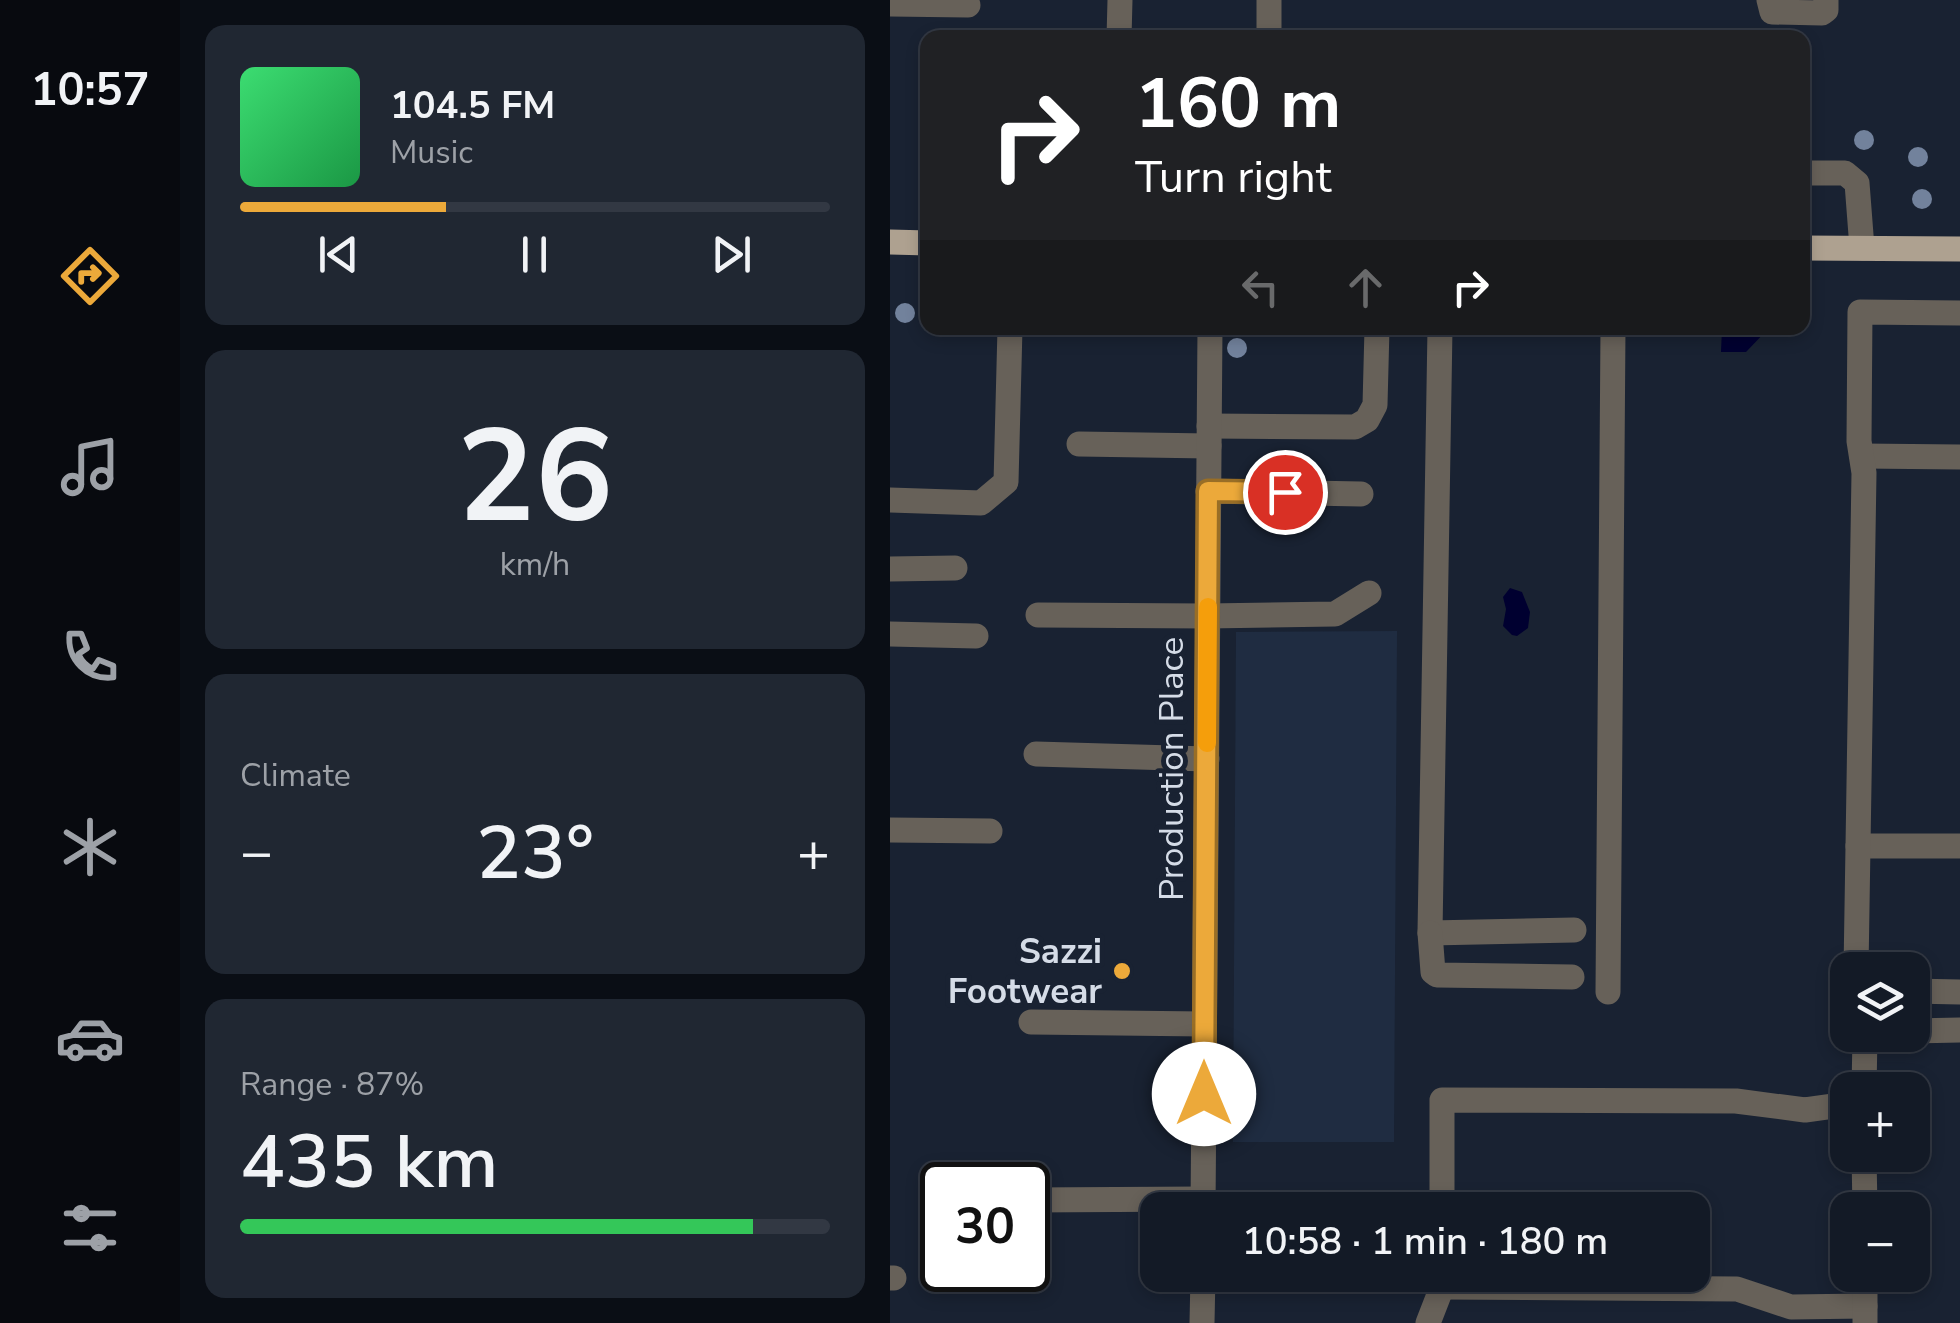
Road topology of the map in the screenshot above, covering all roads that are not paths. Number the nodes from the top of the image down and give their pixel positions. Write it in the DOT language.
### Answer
graph roads {
  1 [pos="1120,0"];
  2 [pos="1270,0"];
  3 [pos="1769,0"];
  4 [pos="1826,0"];
  5 [pos="890,4"];
  6 [pos="968,5"];
  7 [pos="1120,30"];
  8 [pos="1269,30"];
  9 [pos="1810,174"];
  10 [pos="890,242"];
  11 [pos="920,243"];
  12 [pos="1810,248"];
  13 [pos="1862,248"];
  14 [pos="1960,249"];
  15 [pos="1960,313"];
  16 [pos="1010,335"];
  17 [pos="1210,335"];
  18 [pos="1377,335"];
  19 [pos="1440,335"];
  20 [pos="1613,335"];
  21 [pos="1209,436"];
  22 [pos="1079,444"];
  23 [pos="1862,456"];
  24 [pos="1960,457"];
  25 [pos="1208,491"];
  26 [pos="1361,494"];
  27 [pos="890,500"];
  28 [pos="955,568"];
  29 [pos="890,569"];
  30 [pos="1369,593"];
  31 [pos="1038,615"];
  32 [pos="1208,616"];
  33 [pos="890,634"];
  34 [pos="976,636"];
  35 [pos="1036,754"];
  36 [pos="1206,759"];
  37 [pos="890,830"];
  38 [pos="990,832"];
  39 [pos="1858,846"];
  40 [pos="1960,846"];
  41 [pos="1574,930"];
  42 [pos="1430,933"];
  43 [pos="1856,952"];
  44 [pos="1572,977"];
  45 [pos="1930,991"];
  46 [pos="1608,992"];
  47 [pos="1960,992"];
  48 [pos="1031,1022"];
  49 [pos="1204,1024"];
  50 [pos="1930,1030"];
  51 [pos="1960,1030"];
  52 [pos="1830,1107"];
  53 [pos="1203,1192"];
  54 [pos="1442,1192"];
  55 [pos="1050,1201"];
  56 [pos="1140,1203"];
  57 [pos="1710,1289"];
  58 [pos="1202,1292"];
  59 [pos="1438,1292"];
  60 [pos="1865,1315"];
  61 [pos="1202,1323"];
  62 [pos="1428,1323"];
  1 -- 7 [label="street"];
  2 -- 8 [label="street"];
  3 -- 4 [label="street"];
  5 -- 6 [label="street"];
  9 -- 13 [label="street"];
  10 -- 11 [label="main road"];
  12 -- 13 [label="main road"];
  13 -- 14 [label="main road"];
  15 -- 23 [label="street"];
  16 -- 27 [label="street"];
  17 -- 21 [label="street, Production Place"];
  18 -- 21 [label="street"];
  19 -- 42 [label="street"];
  20 -- 46 [label="street"];
  21 -- 22 [label="street"];
  21 -- 25 [label="street, Production Place"];
  23 -- 24 [label="street"];
  23 -- 39 [label="street"];
  25 -- 26 [label="street"];
  25 -- 32 [label="street, Production Place"];
  28 -- 29 [label="street"];
  30 -- 32 [label="street"];
  31 -- 32 [label="street"];
  32 -- 36 [label="street, Production Place"];
  33 -- 34 [label="street"];
  35 -- 36 [label="street"];
  36 -- 49 [label="street, Production Place"];
  37 -- 38 [label="street"];
  39 -- 40 [label="street"];
  39 -- 43 [label="street"];
  41 -- 42 [label="street"];
  42 -- 44 [label="street"];
  45 -- 47 [label="street"];
  48 -- 49 [label="street"];
  49 -- 53 [label="street, Production Place"];
  50 -- 51 [label="street"];
  52 -- 54 [label="street"];
  55 -- 56 [label="street"];
  57 -- 60 [label="street"];
  58 -- 61 [label="street"];
  59 -- 62 [label="street"];
}
